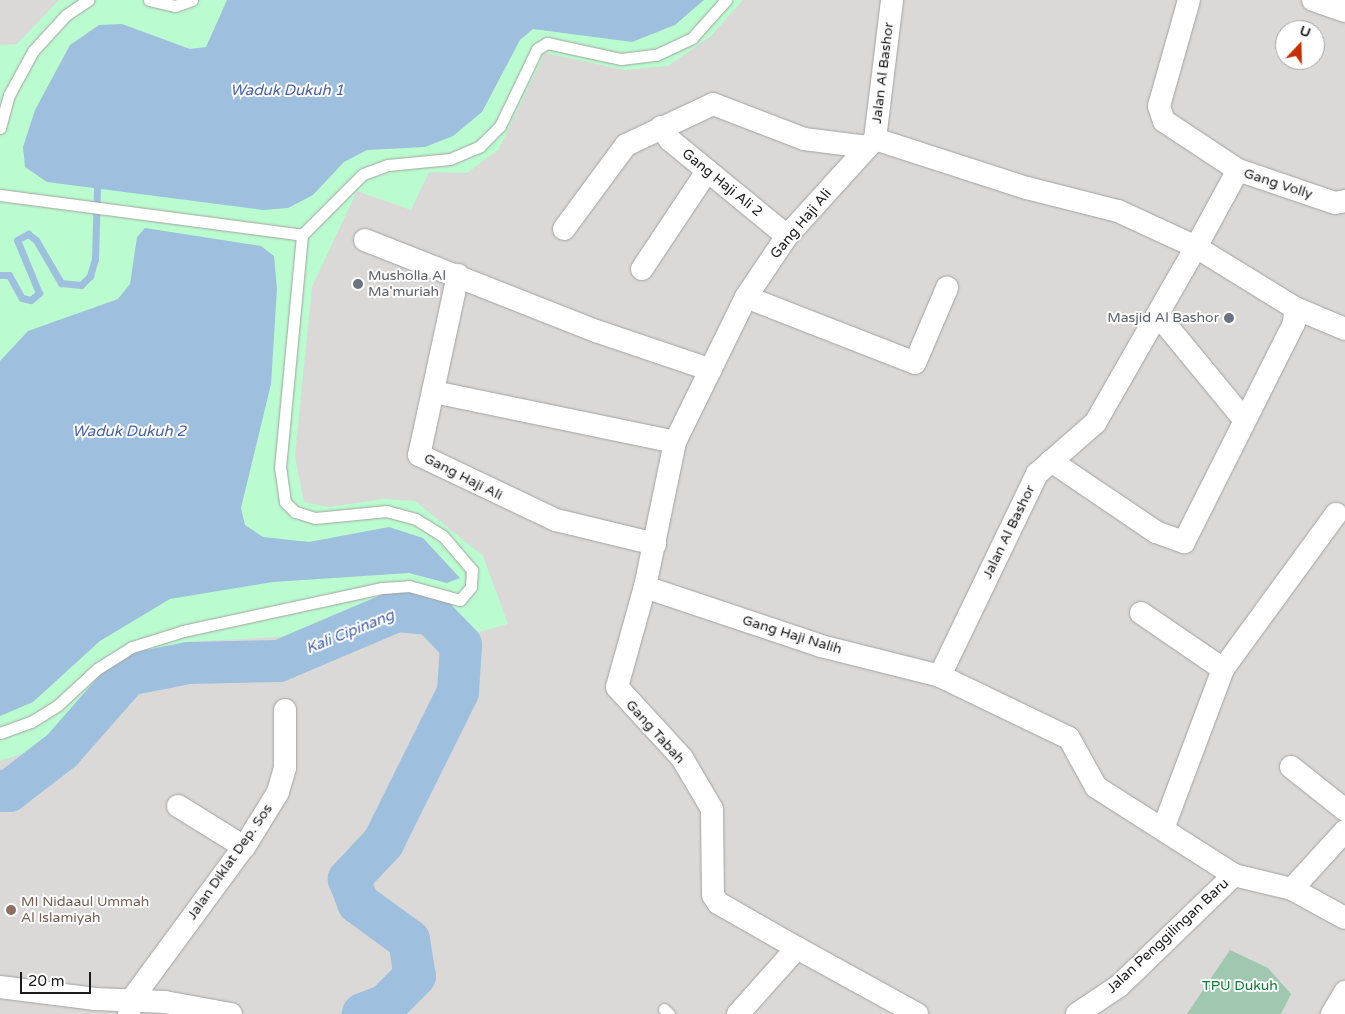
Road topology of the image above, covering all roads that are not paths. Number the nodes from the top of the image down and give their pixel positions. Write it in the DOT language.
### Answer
graph roads {
  1 [pos="88,0"];
  2 [pos="150,0"];
  3 [pos="192,0"];
  4 [pos="726,0"];
  5 [pos="892,0"];
  6 [pos="1189,0"];
  7 [pos="1313,0"];
  8 [pos="1345,11"];
  9 [pos="0,128"];
  10 [pos="661,128"];
  11 [pos="871,143"];
  12 [pos="1238,170"];
  13 [pos="707,171"];
  14 [pos="0,195"];
  15 [pos="1345,201"];
  16 [pos="564,229"];
  17 [pos="302,235"];
  18 [pos="787,236"];
  19 [pos="365,240"];
  20 [pos="1196,246"];
  21 [pos="642,269"];
  22 [pos="458,274"];
  23 [pos="947,288"];
  24 [pos="746,296"];
  25 [pos="1296,308"];
  26 [pos="1158,315"];
  27 [pos="1345,329"];
  28 [pos="711,370"];
  29 [pos="434,392"];
  30 [pos="1243,418"];
  31 [pos="675,442"];
  32 [pos="1050,461"];
  33 [pos="1336,514"];
  34 [pos="655,544"];
  35 [pos="646,587"];
  36 [pos="1141,613"];
  37 [pos="1223,669"];
  38 [pos="940,676"];
  39 [pos="285,710"];
  40 [pos="0,733"];
  41 [pos="1291,767"];
  42 [pos="178,806"];
  43 [pos="1345,810"];
  44 [pos="1163,829"];
  45 [pos="1345,831"];
  46 [pos="244,847"];
  47 [pos="1234,875"];
  48 [pos="1292,889"];
  49 [pos="1345,918"];
  50 [pos="797,948"];
  51 [pos="0,987"];
  52 [pos="1345,992"];
  53 [pos="130,1006"];
  54 [pos="231,1014"];
  55 [pos="738,1014"];
  56 [pos="917,1014"];
  57 [pos="1077,1014"];
  58 [pos="1332,1014"];
  1 -- 9 [label="lane"];
  2 -- 3 [label="lane"];
  4 -- 17 [label="lane"];
  5 -- 11 [label="street, Jalan Al Bashor"];
  6 -- 12 [label="street"];
  7 -- 8 [label="street"];
  10 -- 11 [label="street"];
  10 -- 13 [label="street, Gang Haji Ali 2"];
  10 -- 16 [label="street"];
  11 -- 18 [label="street, Gang Haji Ali"];
  11 -- 20 [label="street, Jalan Al Bashor"];
  12 -- 15 [label="street, Gang Volly"];
  12 -- 20 [label="street, Gang Volly"];
  13 -- 18 [label="street, Gang Haji Ali 2"];
  13 -- 21 [label="street"];
  14 -- 17 [label="lane"];
  17 -- 40 [label="lane"];
  18 -- 24 [label="street, Gang Haji Ali"];
  19 -- 22 [label="street"];
  20 -- 25 [label="street"];
  20 -- 26 [label="street, Jalan Al Bashor"];
  22 -- 28 [label="street"];
  22 -- 29 [label="street, Gang Haji Ali"];
  23 -- 24 [label="street"];
  24 -- 28 [label="street, Gang Haji Ali"];
  25 -- 27 [label="street"];
  25 -- 30 [label="street"];
  26 -- 30 [label="street"];
  26 -- 32 [label="street, Jalan Al Bashor"];
  28 -- 31 [label="street, Gang Haji Ali"];
  29 -- 31 [label="street"];
  29 -- 34 [label="street, Gang Haji Ali"];
  30 -- 32 [label="street"];
  31 -- 34 [label="street, Gang Haji Ali"];
  32 -- 38 [label="street, Jalan Al Bashor"];
  33 -- 37 [label="street"];
  34 -- 35 [label="street, Gang Haji Ali"];
  35 -- 38 [label="street, Gang Haji Nalih"];
  35 -- 50 [label="street, Gang Tabah"];
  36 -- 37 [label="street"];
  37 -- 44 [label="street"];
  38 -- 44 [label="street"];
  39 -- 46 [label="street, Jalan Diklat Dep. Sos"];
  41 -- 43 [label="street"];
  42 -- 46 [label="street"];
  44 -- 47 [label="street"];
  45 -- 48 [label="street"];
  46 -- 53 [label="street, Jalan Diklat Dep. Sos"];
  47 -- 48 [label="street"];
  47 -- 57 [label="street, Jalan Penggilingan Baru"];
  48 -- 49 [label="street"];
  50 -- 55 [label="street"];
  50 -- 56 [label="street"];
  51 -- 53 [label="street"];
  52 -- 58 [label="street"];
  53 -- 54 [label="street"];
}
